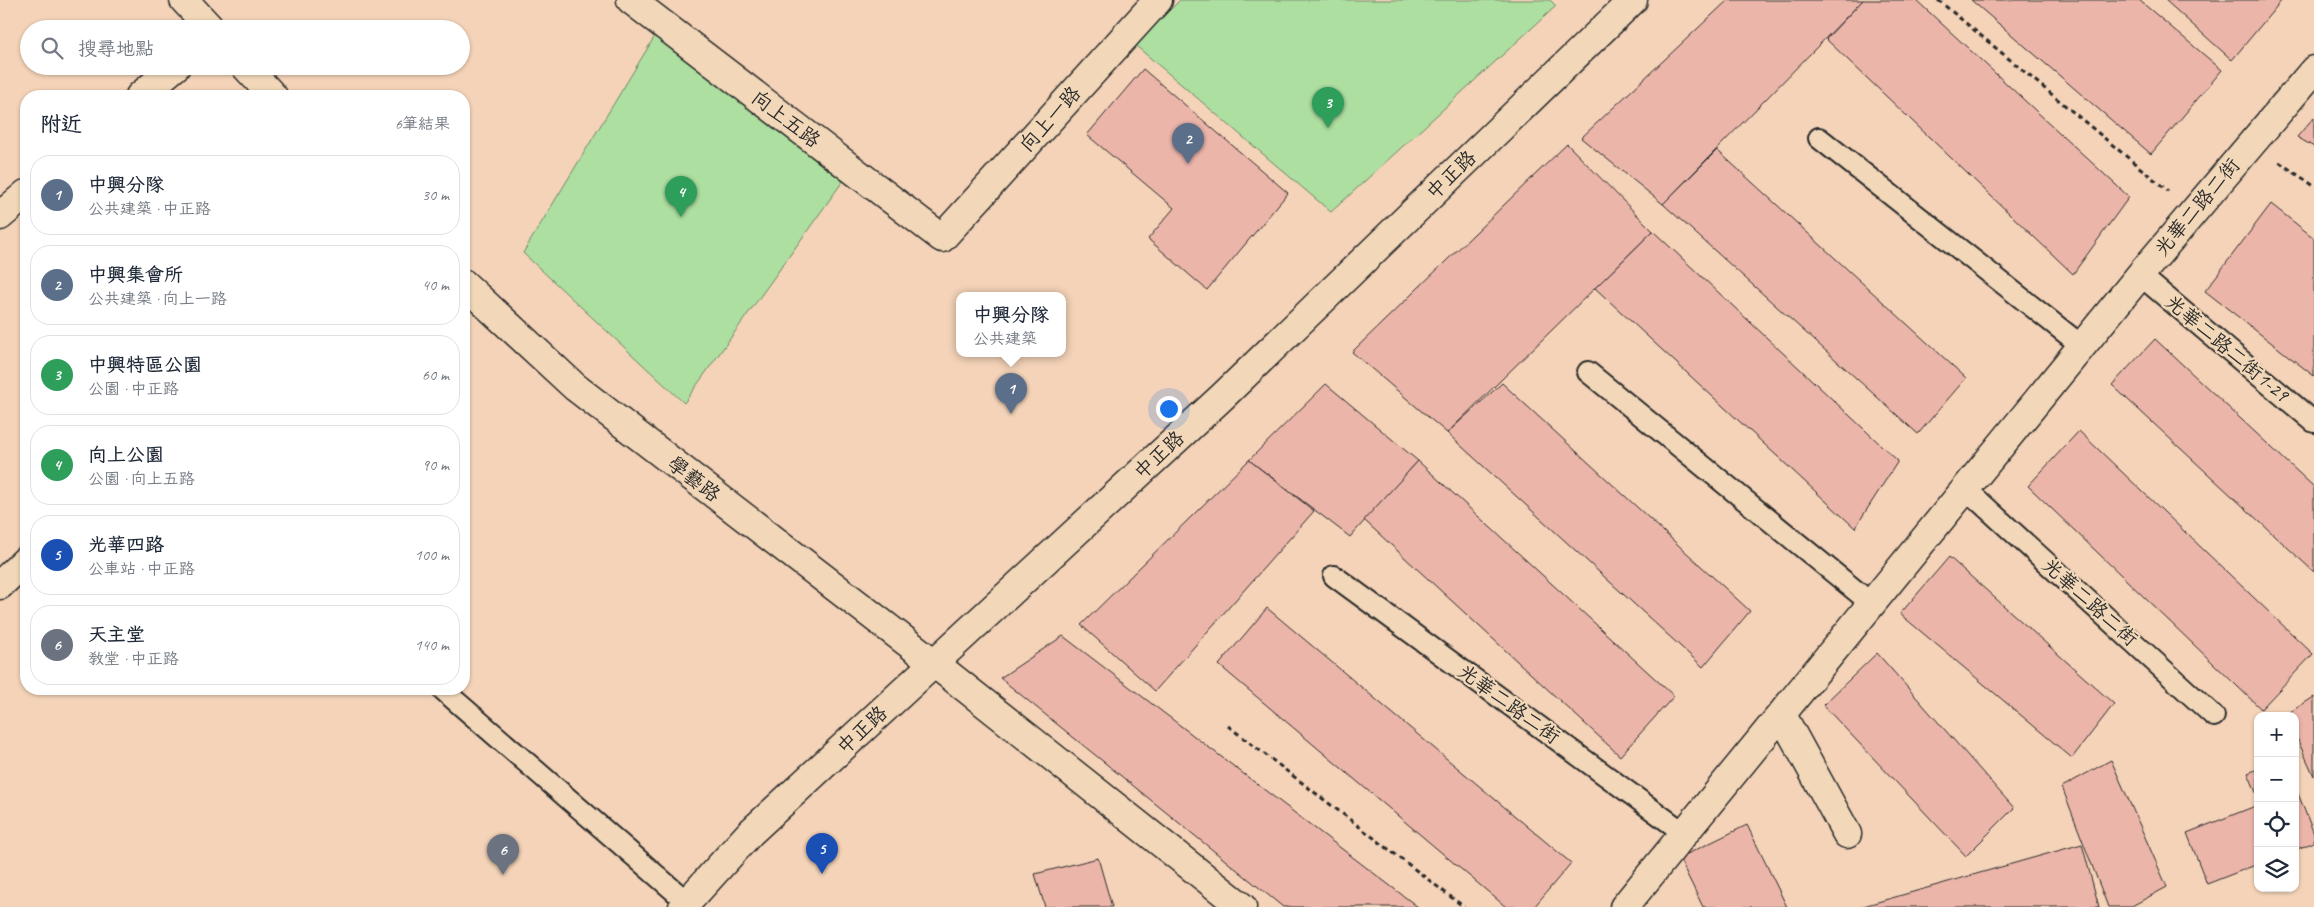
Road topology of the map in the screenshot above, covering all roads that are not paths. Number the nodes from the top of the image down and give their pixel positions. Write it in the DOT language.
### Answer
graph roads {
  1 [pos="184,0"];
  2 [pos="631,0"];
  3 [pos="1633,0"];
  4 [pos="1152,2"];
  5 [pos="203,20"];
  6 [pos="2314,70"];
  7 [pos="165,75"];
  8 [pos="253,75"];
  9 [pos="147,90"];
  10 [pos="267,90"];
  11 [pos="1819,138"];
  12 [pos="20,199"];
  13 [pos="0,216"];
  14 [pos="942,238"];
  15 [pos="2140,275"];
  16 [pos="470,290"];
  17 [pos="2082,346"];
  18 [pos="1588,372"];
  19 [pos="2314,422"];
  20 [pos="1966,489"];
  21 [pos="20,566"];
  22 [pos="1334,576"];
  23 [pos="0,585"];
  24 [pos="1872,604"];
  25 [pos="934,664"];
  26 [pos="449,695"];
  27 [pos="1782,715"];
  28 [pos="2214,716"];
  29 [pos="1684,833"];
  30 [pos="1847,834"];
  31 [pos="685,904"];
  32 [pos="1242,907"];
  33 [pos="1624,907"];
  1 -- 5 [label="street"];
  2 -- 14 [label="street, 向上五路"];
  3 -- 25 [label="street, 中正路"];
  4 -- 14 [label="street, 向上一路"];
  6 -- 15 [label="street, 光華二路二街"];
  7 -- 9 [label="street"];
  8 -- 10 [label="street"];
  11 -- 17 [label="lane"];
  12 -- 13 [label="street"];
  15 -- 17 [label="street, 光華二路二街"];
  15 -- 19 [label="lane, 光華二路二街1-29"];
  16 -- 25 [label="street, 學藝路"];
  17 -- 20 [label="street, 光華二路二街"];
  18 -- 24 [label="lane"];
  20 -- 24 [label="street, 光華二路二街"];
  20 -- 28 [label="lane, 光華二路二街"];
  21 -- 23 [label="street"];
  22 -- 29 [label="lane, 光華二路二街"];
  24 -- 27 [label="street, 光華二路二街"];
  25 -- 31 [label="street, 中正路"];
  25 -- 32 [label="street, 學藝路"];
  26 -- 31 [label="lane"];
  27 -- 29 [label="street, 光華二路二街"];
  27 -- 30 [label="street"];
  29 -- 33 [label="street, 光華二路二街"];
}
